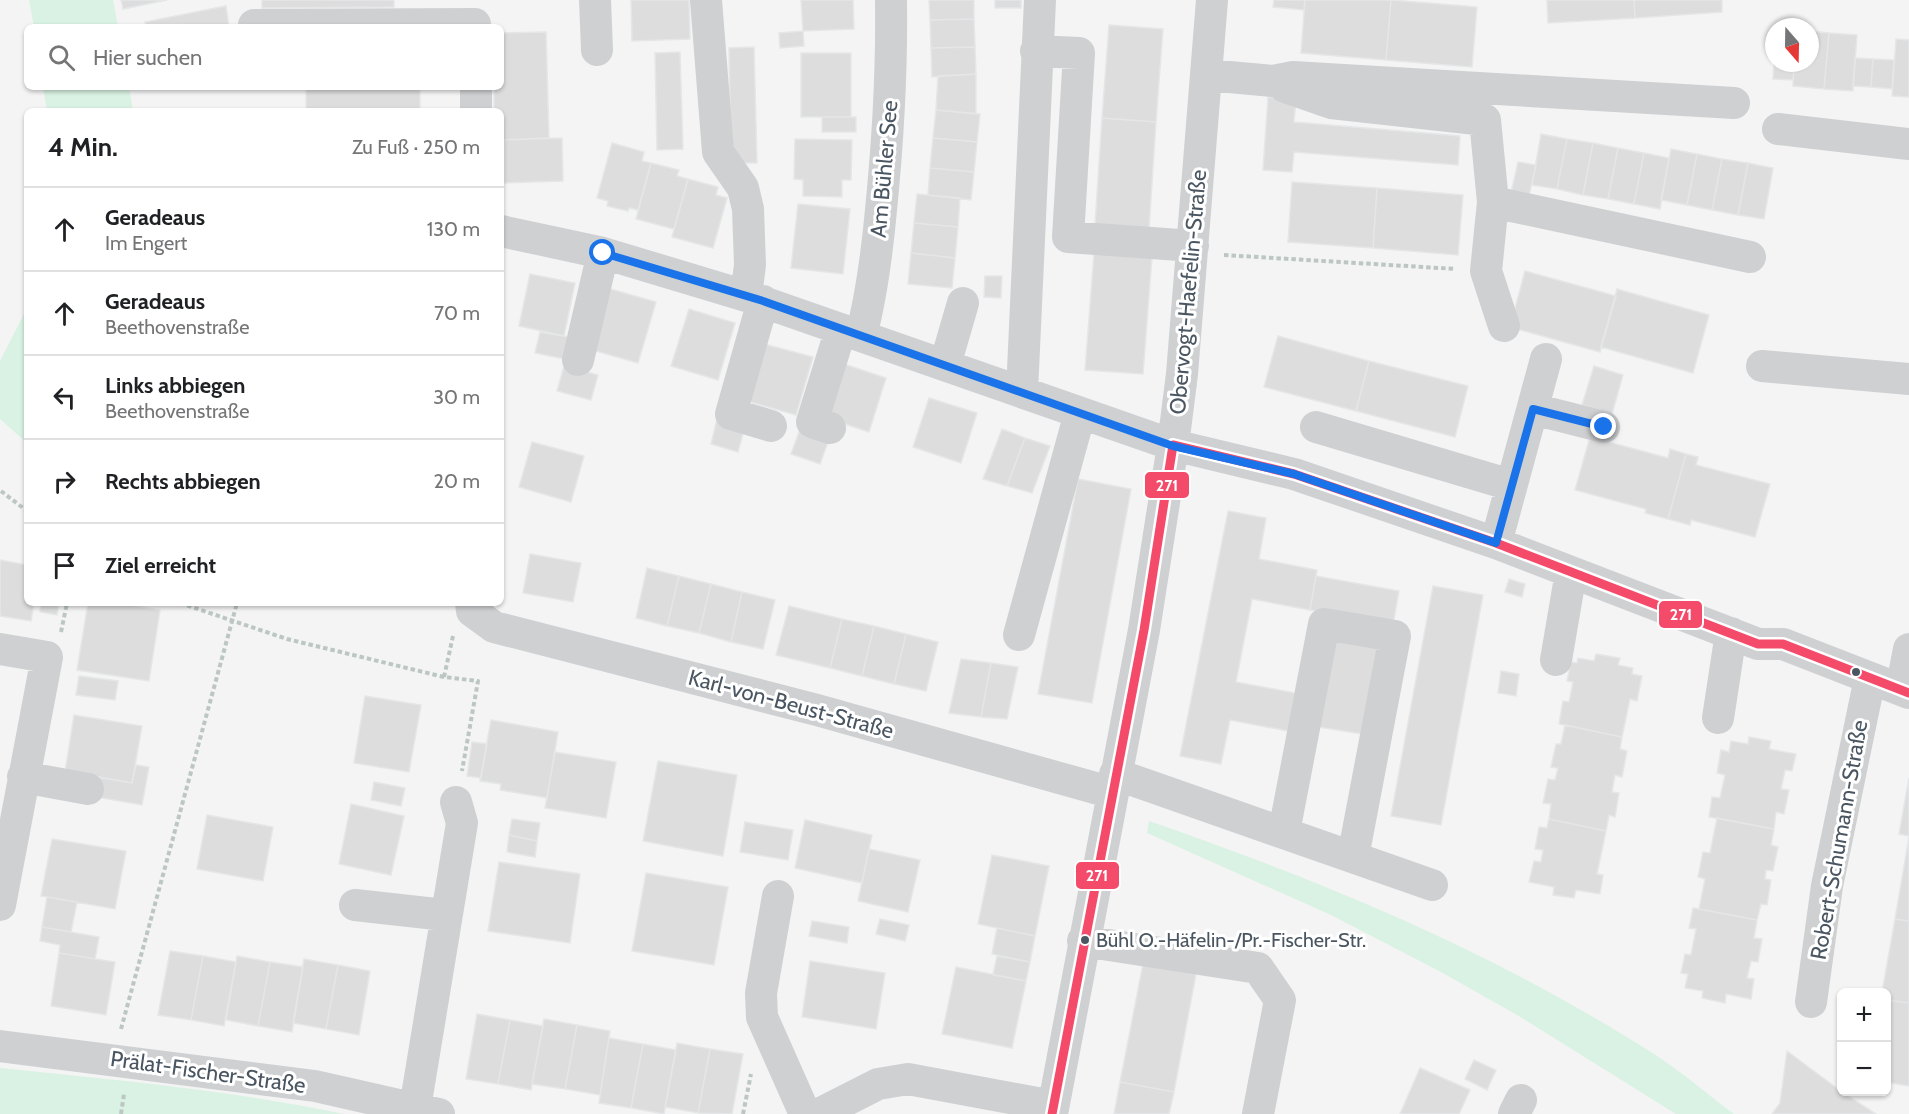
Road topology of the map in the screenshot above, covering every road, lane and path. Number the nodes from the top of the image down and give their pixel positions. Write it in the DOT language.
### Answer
graph roads {
  1 [pos="596,0"];
  2 [pos="706,0"];
  3 [pos="891,0"];
  4 [pos="1040,0"];
  5 [pos="1212,0"];
  6 [pos="475,17"];
  7 [pos="282,24"];
  8 [pos="597,50"];
  9 [pos="1036,51"];
  10 [pos="1207,75"];
  11 [pos="1273,81"];
  12 [pos="476,90"];
  13 [pos="1734,103"];
  14 [pos="476,108"];
  15 [pos="1778,129"];
  16 [pos="1909,144"];
  17 [pos="1492,202"];
  18 [pos="504,232"];
  19 [pos="1193,250"];
  20 [pos="603,253"];
  21 [pos="1750,257"];
  22 [pos="1486,271"];
  23 [pos="754,299"];
  24 [pos="963,303"];
  25 [pos="1504,326"];
  26 [pos="851,332"];
  27 [pos="1546,359"];
  28 [pos="578,360"];
  29 [pos="945,365"];
  30 [pos="1762,366"];
  31 [pos="1909,378"];
  32 [pos="1022,392"];
  33 [pos="1533,409"];
  34 [pos="1080,412"];
  35 [pos="771,426"];
  36 [pos="1316,427"];
  37 [pos="1604,427"];
  38 [pos="830,428"];
  39 [pos="1173,446"];
  40 [pos="1511,484"];
  41 [pos="1,491"];
  42 [pos="24,509"];
  43 [pos="1496,543"];
  44 [pos="1571,572"];
  45 [pos="188,606"];
  46 [pos="236,606"];
  47 [pos="471,607"];
  48 [pos="232,622"];
  49 [pos="1731,633"];
  50 [pos="1019,635"];
  51 [pos="0,649"];
  52 [pos="1909,649"];
  53 [pos="1556,660"];
  54 [pos="444,677"];
  55 [pos="1870,678"];
  56 [pos="1905,692"];
  57 [pos="1718,718"];
  58 [pos="23,777"];
  59 [pos="1114,783"];
  60 [pos="88,789"];
  61 [pos="456,802"];
  62 [pos="1284,832"];
  63 [pos="1353,858"];
  64 [pos="1432,885"];
  65 [pos="778,896"];
  66 [pos="0,905"];
  67 [pos="355,905"];
  68 [pos="445,915"];
  69 [pos="1083,941"];
  70 [pos="1811,1002"];
  71 [pos="0,1046"];
  72 [pos="113,1059"];
  73 [pos="1052,1110"];
  74 [pos="427,1111"];
  75 [pos="805,1114"];
  76 [pos="819,1114"];
  77 [pos="1258,1114"];
  1 -- 8 [label="street"];
  2 -- 23 [label="street"];
  3 -- 26 [label="street, Am Bühler See"];
  4 -- 9 [label="street"];
  5 -- 10 [label="street, Obervogt-Haefelin-Straße"];
  6 -- 7 [label="street"];
  9 -- 19 [label="street"];
  9 -- 32 [label="street"];
  10 -- 11 [label="street"];
  10 -- 19 [label="street, Obervogt-Haefelin-Straße"];
  11 -- 13 [label="street"];
  11 -- 17 [label="street"];
  12 -- 14 [label="street"];
  15 -- 16 [label="street"];
  17 -- 21 [label="street"];
  17 -- 22 [label="street"];
  18 -- 20 [label="street"];
  19 -- 22 [label="path"];
  19 -- 39 [label="street, Obervogt-Haefelin-Straße"];
  20 -- 23 [label="street"];
  20 -- 28 [label="street"];
  22 -- 25 [label="street"];
  23 -- 26 [label="street"];
  23 -- 35 [label="street"];
  24 -- 29 [label="street"];
  26 -- 29 [label="street"];
  26 -- 38 [label="street, Am Bühler See"];
  27 -- 33 [label="street"];
  29 -- 32 [label="street"];
  30 -- 31 [label="street"];
  32 -- 34 [label="street"];
  33 -- 37 [label="street"];
  33 -- 40 [label="street"];
  34 -- 39 [label="street"];
  34 -- 50 [label="street"];
  36 -- 40 [label="street"];
  39 -- 43 [label="street"];
  39 -- 59 [label="street, Obervogt-Haefelin-Straße"];
  40 -- 43 [label="street"];
  41 -- 42 [label="path"];
  43 -- 44 [label="street"];
  44 -- 49 [label="street"];
  44 -- 53 [label="street"];
  45 -- 48 [label="path"];
  46 -- 48 [label="path"];
  47 -- 54 [label="path"];
  47 -- 59 [label="street, Karl-von-Beust-Straße"];
  48 -- 54 [label="path"];
  48 -- 72 [label="path"];
  49 -- 55 [label="street"];
  49 -- 57 [label="street"];
  51 -- 58 [label="street"];
  52 -- 56 [label="street"];
  54 -- 61 [label="path"];
  55 -- 56 [label="street"];
  55 -- 70 [label="street, Robert-Schumann-Straße"];
  58 -- 60 [label="street"];
  58 -- 66 [label="street"];
  59 -- 62 [label="street, Karl-von-Beust-Straße"];
  59 -- 69 [label="street, Obervogt-Haefelin-Straße"];
  61 -- 68 [label="street, Prälat-Fischer-Straße"];
  62 -- 63 [label="street, Karl-von-Beust-Straße"];
  62 -- 63 [label="street"];
  63 -- 64 [label="street, Karl-von-Beust-Straße"];
  65 -- 75 [label="street"];
  67 -- 68 [label="street"];
  68 -- 74 [label="street, Prälat-Fischer-Straße"];
  69 -- 73 [label="street, Obervogt-Haefelin-Straße"];
  69 -- 77 [label="street"];
  71 -- 72 [label="street, Prälat-Fischer-Straße"];
  72 -- 74 [label="street, Prälat-Fischer-Straße"];
  73 -- 76 [label="street"];
}
